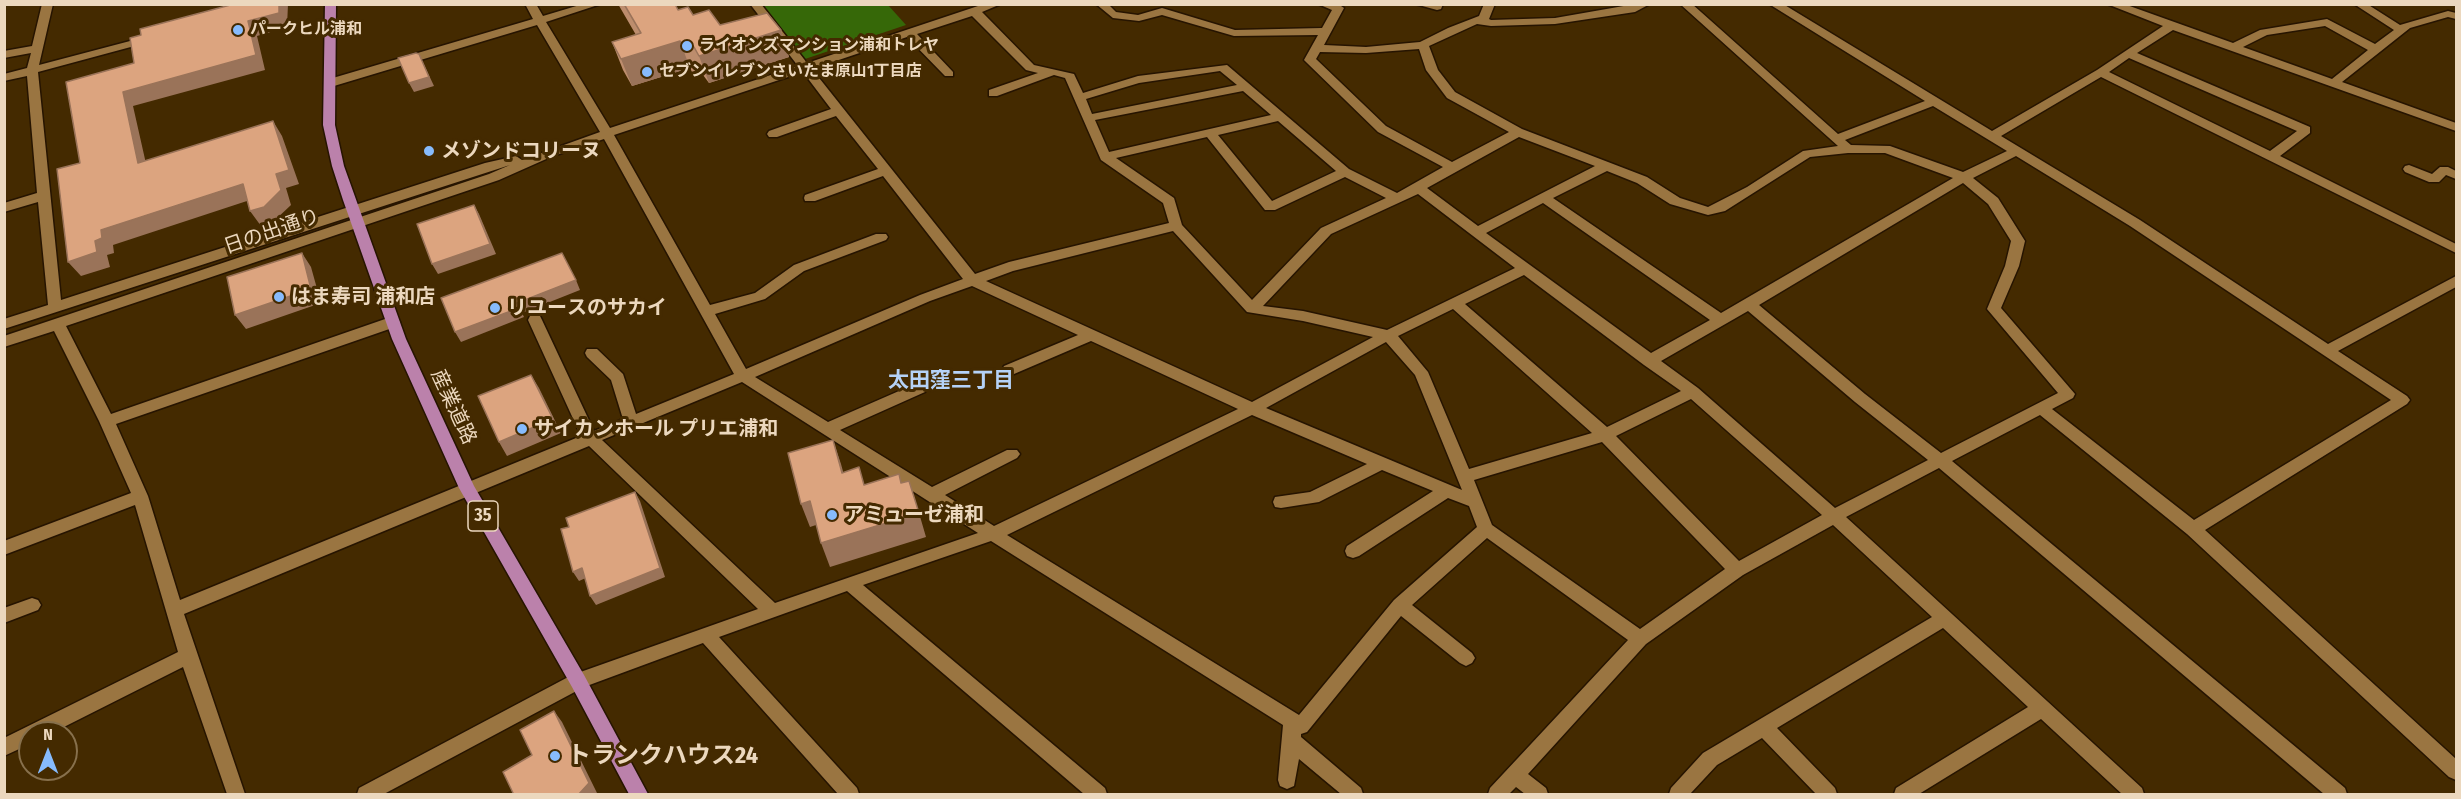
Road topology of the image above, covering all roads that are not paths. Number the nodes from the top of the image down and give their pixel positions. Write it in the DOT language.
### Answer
graph roads {
  1 [pos="48,4"];
  2 [pos="331,4"];
  3 [pos="530,4"];
  4 [pos="596,4"];
  5 [pos="755,4"];
  6 [pos="996,4"];
  7 [pos="1101,4"];
  8 [pos="1323,4"];
  9 [pos="1420,4"];
  10 [pos="1438,4"];
  11 [pos="1490,4"];
  12 [pos="1645,4"];
  13 [pos="1685,4"];
  14 [pos="1774,4"];
  15 [pos="2112,4"];
  16 [pos="2359,4"];
  17 [pos="975,12"];
  18 [pos="2457,16"];
  19 [pos="1477,21"];
  20 [pos="540,22"];
  21 [pos="2171,26"];
  22 [pos="2400,30"];
  23 [pos="1325,31"];
  24 [pos="910,33"];
  25 [pos="158,36"];
  26 [pos="1423,45"];
  27 [pos="38,48"];
  28 [pos="1316,48"];
  29 [pos="2233,48"];
  30 [pos="2375,49"];
  31 [pos="2130,54"];
  32 [pos="4,55"];
  33 [pos="805,69"];
  34 [pos="1053,70"];
  35 [pos="32,71"];
  36 [pos="2101,72"];
  37 [pos="949,74"];
  38 [pos="4,78"];
  39 [pos="330,82"];
  40 [pos="2332,84"];
  41 [pos="1245,87"];
  42 [pos="993,93"];
  43 [pos="1078,98"];
  44 [pos="1935,101"];
  45 [pos="838,111"];
  46 [pos="1280,117"];
  47 [pos="1088,118"];
  48 [pos="2457,128"];
  49 [pos="1518,132"];
  50 [pos="1210,133"];
  51 [pos="607,134"];
  52 [pos="773,134"];
  53 [pos="1993,136"];
  54 [pos="1838,138"];
  55 [pos="1848,149"];
  56 [pos="2017,151"];
  57 [pos="1105,157"];
  58 [pos="2271,157"];
  59 [pos="1606,166"];
  60 [pos="1452,167"];
  61 [pos="2409,169"];
  62 [pos="885,171"];
  63 [pos="1345,172"];
  64 [pos="2457,175"];
  65 [pos="1964,177"];
  66 [pos="1419,188"];
  67 [pos="45,195"];
  68 [pos="810,198"];
  69 [pos="1395,198"];
  70 [pos="1544,198"];
  71 [pos="4,208"];
  72 [pos="355,218"];
  73 [pos="1176,226"];
  74 [pos="1477,232"];
  75 [pos="881,237"];
  76 [pos="2457,249"];
  77 [pos="1525,269"];
  78 [pos="972,280"];
  79 [pos="2457,281"];
  80 [pos="1454,302"];
  81 [pos="1749,304"];
  82 [pos="55,308"];
  83 [pos="1252,309"];
  84 [pos="707,311"];
  85 [pos="535,320"];
  86 [pos="1720,320"];
  87 [pos="393,322"];
  88 [pos="4,324"];
  89 [pos="58,325"];
  90 [pos="1091,335"];
  91 [pos="1388,335"];
  92 [pos="4,342"];
  93 [pos="2328,350"];
  94 [pos="592,353"];
  95 [pos="1649,361"];
  96 [pos="1009,370"];
  97 [pos="743,376"];
  98 [pos="920,388"];
  99 [pos="1693,392"];
  100 [pos="2041,408"];
  101 [pos="1252,409"];
  102 [pos="107,421"];
  103 [pos="631,422"];
  104 [pos="827,429"];
  105 [pos="1605,435"];
  106 [pos="590,438"];
  107 [pos="1012,454"];
  108 [pos="1941,461"];
  109 [pos="1382,463"];
  110 [pos="1465,476"];
  111 [pos="467,488"];
  112 [pos="1446,490"];
  113 [pos="931,495"];
  114 [pos="140,496"];
  115 [pos="1281,502"];
  116 [pos="1475,502"];
  117 [pos="1834,516"];
  118 [pos="1486,529"];
  119 [pos="2193,529"];
  120 [pos="993,534"];
  121 [pos="4,548"];
  122 [pos="1353,551"];
  123 [pos="1737,570"];
  124 [pos="849,583"];
  125 [pos="32,605"];
  126 [pos="1400,605"];
  127 [pos="175,610"];
  128 [pos="772,611"];
  129 [pos="4,616"];
  130 [pos="1945,618"];
  131 [pos="706,635"];
  132 [pos="1640,639"];
  133 [pos="188,656"];
  134 [pos="1466,658"];
  135 [pos="578,681"];
  136 [pos="2041,709"];
  137 [pos="1292,720"];
  138 [pos="58,721"];
  139 [pos="1763,726"];
  140 [pos="18,741"];
  141 [pos="1292,741"];
  142 [pos="4,748"];
  143 [pos="2457,771"];
  144 [pos="1515,775"];
  145 [pos="1287,780"];
  146 [pos="236,795"];
  147 [pos="366,795"];
  148 [pos="639,795"];
  149 [pos="850,795"];
  150 [pos="1098,795"];
  151 [pos="1354,795"];
  152 [pos="1497,795"];
  153 [pos="1539,795"];
  154 [pos="1678,795"];
  155 [pos="1828,795"];
  156 [pos="1903,795"];
  157 [pos="2135,795"];
  158 [pos="2338,795"];
  1 -- 27 [label="street"];
  2 -- 39 [label="main road, 産業道路 / 35"];
  3 -- 20 [label="street"];
  4 -- 20 [label="street"];
  5 -- 33 [label="street"];
  6 -- 17 [label="street, 日の出通り"];
  7 -- 23 [label="street"];
  8 -- 23 [label="street"];
  9 -- 10 [label="street"];
  11 -- 19 [label="street"];
  12 -- 19 [label="street"];
  13 -- 54 [label="street"];
  14 -- 44 [label="street"];
  15 -- 21 [label="street"];
  16 -- 22 [label="street"];
  17 -- 24 [label="street, 日の出通り"];
  17 -- 34 [label="street"];
  18 -- 22 [label="street"];
  19 -- 26 [label="street"];
  20 -- 39 [label="street"];
  20 -- 51 [label="street"];
  21 -- 29 [label="street"];
  21 -- 31 [label="street"];
  22 -- 30 [label="street"];
  23 -- 28 [label="street"];
  24 -- 33 [label="street, 日の出通り"];
  24 -- 37 [label="street"];
  25 -- 35 [label="street"];
  26 -- 28 [label="street"];
  26 -- 49 [label="street"];
  27 -- 32 [label="street"];
  27 -- 35 [label="street"];
  28 -- 60 [label="street"];
  29 -- 30 [label="street"];
  29 -- 40 [label="street"];
  30 -- 40 [label="street"];
  31 -- 36 [label="street"];
  31 -- 58 [label="street"];
  33 -- 45 [label="street"];
  33 -- 51 [label="street, 日の出通り"];
  34 -- 42 [label="street"];
  34 -- 43 [label="street"];
  35 -- 38 [label="street"];
  35 -- 67 [label="street"];
  36 -- 53 [label="street"];
  36 -- 58 [label="street"];
  39 -- 72 [label="main road, 産業道路 / 35"];
  40 -- 48 [label="street"];
  41 -- 43 [label="street"];
  41 -- 46 [label="street"];
  41 -- 47 [label="street"];
  43 -- 47 [label="street"];
  44 -- 53 [label="street"];
  44 -- 54 [label="street"];
  45 -- 52 [label="street"];
  45 -- 62 [label="street"];
  46 -- 50 [label="street"];
  46 -- 63 [label="street"];
  47 -- 57 [label="street"];
  49 -- 59 [label="street"];
  49 -- 60 [label="street"];
  50 -- 57 [label="street"];
  50 -- 63 [label="street"];
  51 -- 72 [label="street, 日の出通り"];
  51 -- 84 [label="street"];
  53 -- 56 [label="street"];
  54 -- 55 [label="street"];
  55 -- 59 [label="street"];
  55 -- 65 [label="street"];
  56 -- 65 [label="street"];
  56 -- 93 [label="street"];
  57 -- 73 [label="street"];
  58 -- 76 [label="street"];
  59 -- 70 [label="street"];
  60 -- 66 [label="street"];
  61 -- 64 [label="street"];
  62 -- 68 [label="street"];
  62 -- 78 [label="street"];
  63 -- 69 [label="street"];
  65 -- 81 [label="street"];
  65 -- 100 [label="street"];
  66 -- 69 [label="street"];
  66 -- 74 [label="street"];
  67 -- 71 [label="street"];
  67 -- 82 [label="street"];
  69 -- 83 [label="street"];
  70 -- 74 [label="street"];
  70 -- 86 [label="street"];
  72 -- 82 [label="street, 日の出通り"];
  72 -- 87 [label="main road, 産業道路 / 35"];
  72 -- 89 [label="street, 日の出通り"];
  73 -- 78 [label="street"];
  73 -- 83 [label="street"];
  74 -- 77 [label="street"];
  75 -- 84 [label="street"];
  77 -- 80 [label="street"];
  77 -- 95 [label="street"];
  78 -- 90 [label="street"];
  78 -- 97 [label="street"];
  79 -- 93 [label="street"];
  80 -- 91 [label="street"];
  80 -- 105 [label="street"];
  81 -- 86 [label="street"];
  81 -- 108 [label="street"];
  82 -- 88 [label="street, 日の出通り"];
  83 -- 91 [label="street"];
  84 -- 97 [label="street"];
  85 -- 106 [label="street"];
  86 -- 95 [label="street"];
  87 -- 102 [label="street"];
  87 -- 111 [label="main road, 産業道路 / 35"];
  89 -- 92 [label="street, 日の出通り"];
  89 -- 102 [label="street"];
  90 -- 96 [label="street"];
  90 -- 101 [label="street"];
  91 -- 101 [label="street"];
  91 -- 110 [label="street"];
  93 -- 119 [label="street"];
  94 -- 103 [label="street"];
  95 -- 99 [label="street"];
  97 -- 103 [label="street"];
  97 -- 104 [label="street"];
  98 -- 104 [label="street"];
  99 -- 105 [label="street"];
  99 -- 117 [label="street"];
  100 -- 108 [label="street"];
  100 -- 119 [label="street"];
  101 -- 109 [label="street"];
  101 -- 120 [label="street"];
  102 -- 114 [label="street"];
  103 -- 106 [label="street"];
  104 -- 113 [label="street"];
  105 -- 110 [label="street"];
  105 -- 123 [label="street"];
  106 -- 111 [label="street"];
  106 -- 128 [label="street"];
  107 -- 113 [label="street"];
  108 -- 117 [label="street"];
  108 -- 158 [label="street"];
  109 -- 112 [label="street"];
  109 -- 115 [label="street"];
  110 -- 116 [label="street"];
  111 -- 127 [label="street"];
  111 -- 135 [label="main road, 産業道路 / 35"];
  112 -- 116 [label="street"];
  112 -- 122 [label="street"];
  113 -- 120 [label="street"];
  114 -- 121 [label="street"];
  114 -- 127 [label="street"];
  116 -- 118 [label="street"];
  117 -- 123 [label="street"];
  117 -- 130 [label="street"];
  118 -- 126 [label="street"];
  118 -- 132 [label="street"];
  119 -- 143 [label="street"];
  120 -- 124 [label="street"];
  120 -- 137 [label="street"];
  123 -- 132 [label="street"];
  124 -- 128 [label="street"];
  124 -- 150 [label="street"];
  125 -- 129 [label="street"];
  126 -- 134 [label="street"];
  126 -- 137 [label="street"];
  127 -- 133 [label="street"];
  128 -- 131 [label="street"];
  130 -- 136 [label="street"];
  130 -- 139 [label="street"];
  131 -- 135 [label="street"];
  131 -- 149 [label="street"];
  132 -- 144 [label="street"];
  133 -- 138 [label="street"];
  133 -- 146 [label="street"];
  135 -- 147 [label="street"];
  135 -- 148 [label="main road, 産業道路 / 35"];
  136 -- 156 [label="street"];
  136 -- 157 [label="street"];
  137 -- 141 [label="street"];
  139 -- 154 [label="street"];
  139 -- 155 [label="street"];
  140 -- 142 [label="street"];
  141 -- 145 [label="street"];
  141 -- 151 [label="street"];
  144 -- 152 [label="street"];
  144 -- 153 [label="street"];
}
